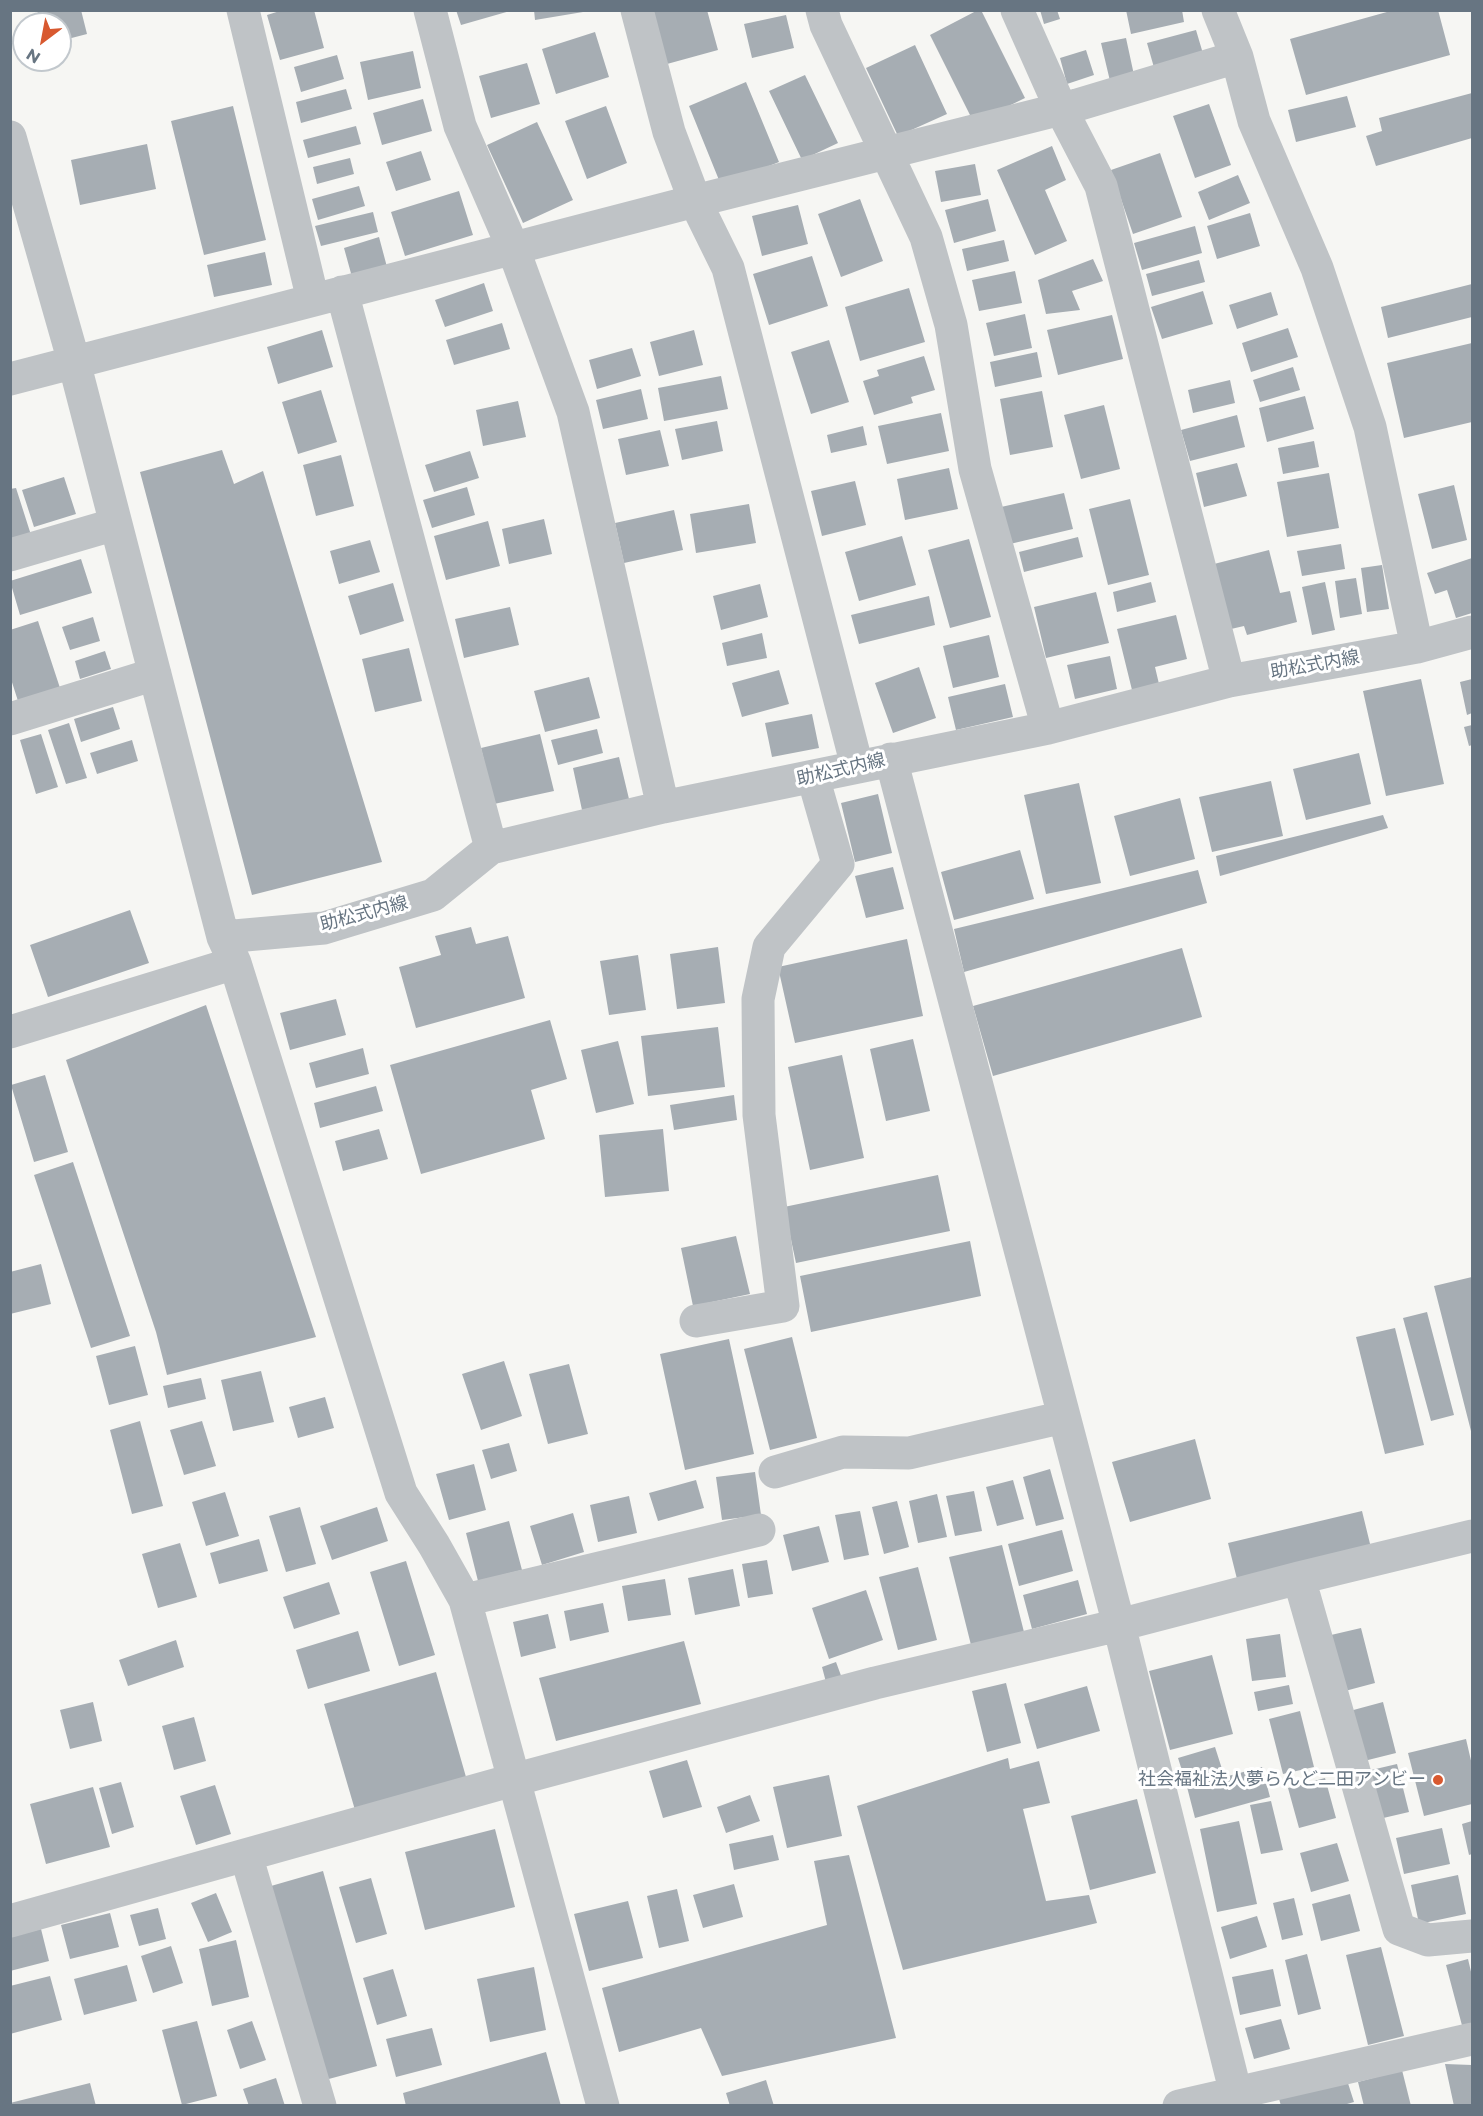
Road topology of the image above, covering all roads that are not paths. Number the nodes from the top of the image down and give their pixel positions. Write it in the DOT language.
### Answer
graph roads {
  1 [pos="243,10"];
  2 [pos="430,10"];
  3 [pos="637,10"];
  4 [pos="822,10"];
  5 [pos="1017,10"];
  6 [pos="1218,10"];
  7 [pos="1237,57"];
  8 [pos="1061,109"];
  9 [pos="10,137"];
  10 [pos="886,153"];
  11 [pos="695,201"];
  12 [pos="513,248"];
  13 [pos="327,296"];
  14 [pos="74,362"];
  15 [pos="10,380"];
  16 [pos="116,524"];
  17 [pos="10,555"];
  18 [pos="1473,632"];
  19 [pos="1417,647"];
  20 [pos="155,674"];
  21 [pos="1229,681"];
  22 [pos="10,719"];
  23 [pos="1048,728"];
  24 [pos="891,759"];
  25 [pos="857,766"];
  26 [pos="813,777"];
  27 [pos="663,807"];
  28 [pos="491,848"];
  29 [pos="229,950"];
  30 [pos="10,1032"];
  31 [pos="696,1321"];
  32 [pos="1064,1417"];
  33 [pos="775,1472"];
  34 [pos="759,1530"];
  35 [pos="1473,1536"];
  36 [pos="1299,1578"];
  37 [pos="465,1600"];
  38 [pos="1119,1625"];
  39 [pos="513,1780"];
  40 [pos="246,1855"];
  41 [pos="10,1921"];
  42 [pos="1473,1935"];
  43 [pos="1473,2039"];
  44 [pos="1237,2098"];
  45 [pos="320,2106"];
  46 [pos="603,2106"];
  47 [pos="1179,2106"];
  1 -- 13 [label="street"];
  2 -- 12 [label="street"];
  3 -- 11 [label="street"];
  4 -- 10 [label="street"];
  5 -- 8 [label="street"];
  6 -- 7 [label="street"];
  7 -- 8 [label="street"];
  7 -- 19 [label="street"];
  8 -- 10 [label="street"];
  8 -- 21 [label="street"];
  9 -- 14 [label="street"];
  10 -- 11 [label="street"];
  10 -- 23 [label="street"];
  11 -- 12 [label="street"];
  11 -- 25 [label="street"];
  12 -- 13 [label="street"];
  12 -- 27 [label="street"];
  13 -- 14 [label="street"];
  13 -- 28 [label="street"];
  14 -- 15 [label="street"];
  14 -- 16 [label="street"];
  16 -- 17 [label="street"];
  16 -- 20 [label="street"];
  18 -- 19 [label="street, 助松式内線"];
  19 -- 21 [label="street, 助松式内線"];
  20 -- 22 [label="street"];
  20 -- 29 [label="street"];
  21 -- 23 [label="street, 助松式内線"];
  23 -- 24 [label="street, 助松式内線"];
  24 -- 25 [label="street, 助松式内線"];
  24 -- 32 [label="street"];
  25 -- 26 [label="street, 助松式内線"];
  26 -- 27 [label="street, 助松式内線"];
  26 -- 31 [label="street"];
  27 -- 28 [label="street, 助松式内線"];
  28 -- 29 [label="street, 助松式内線"];
  29 -- 30 [label="street, 助松式内線"];
  29 -- 37 [label="street"];
  32 -- 33 [label="street"];
  32 -- 38 [label="street"];
  34 -- 37 [label="street"];
  35 -- 36 [label="street"];
  36 -- 38 [label="street"];
  36 -- 42 [label="street"];
  37 -- 39 [label="street"];
  38 -- 39 [label="street"];
  38 -- 44 [label="street"];
  39 -- 40 [label="street"];
  39 -- 46 [label="street"];
  40 -- 41 [label="street"];
  40 -- 45 [label="street"];
  43 -- 44 [label="street"];
  44 -- 47 [label="street"];
}
